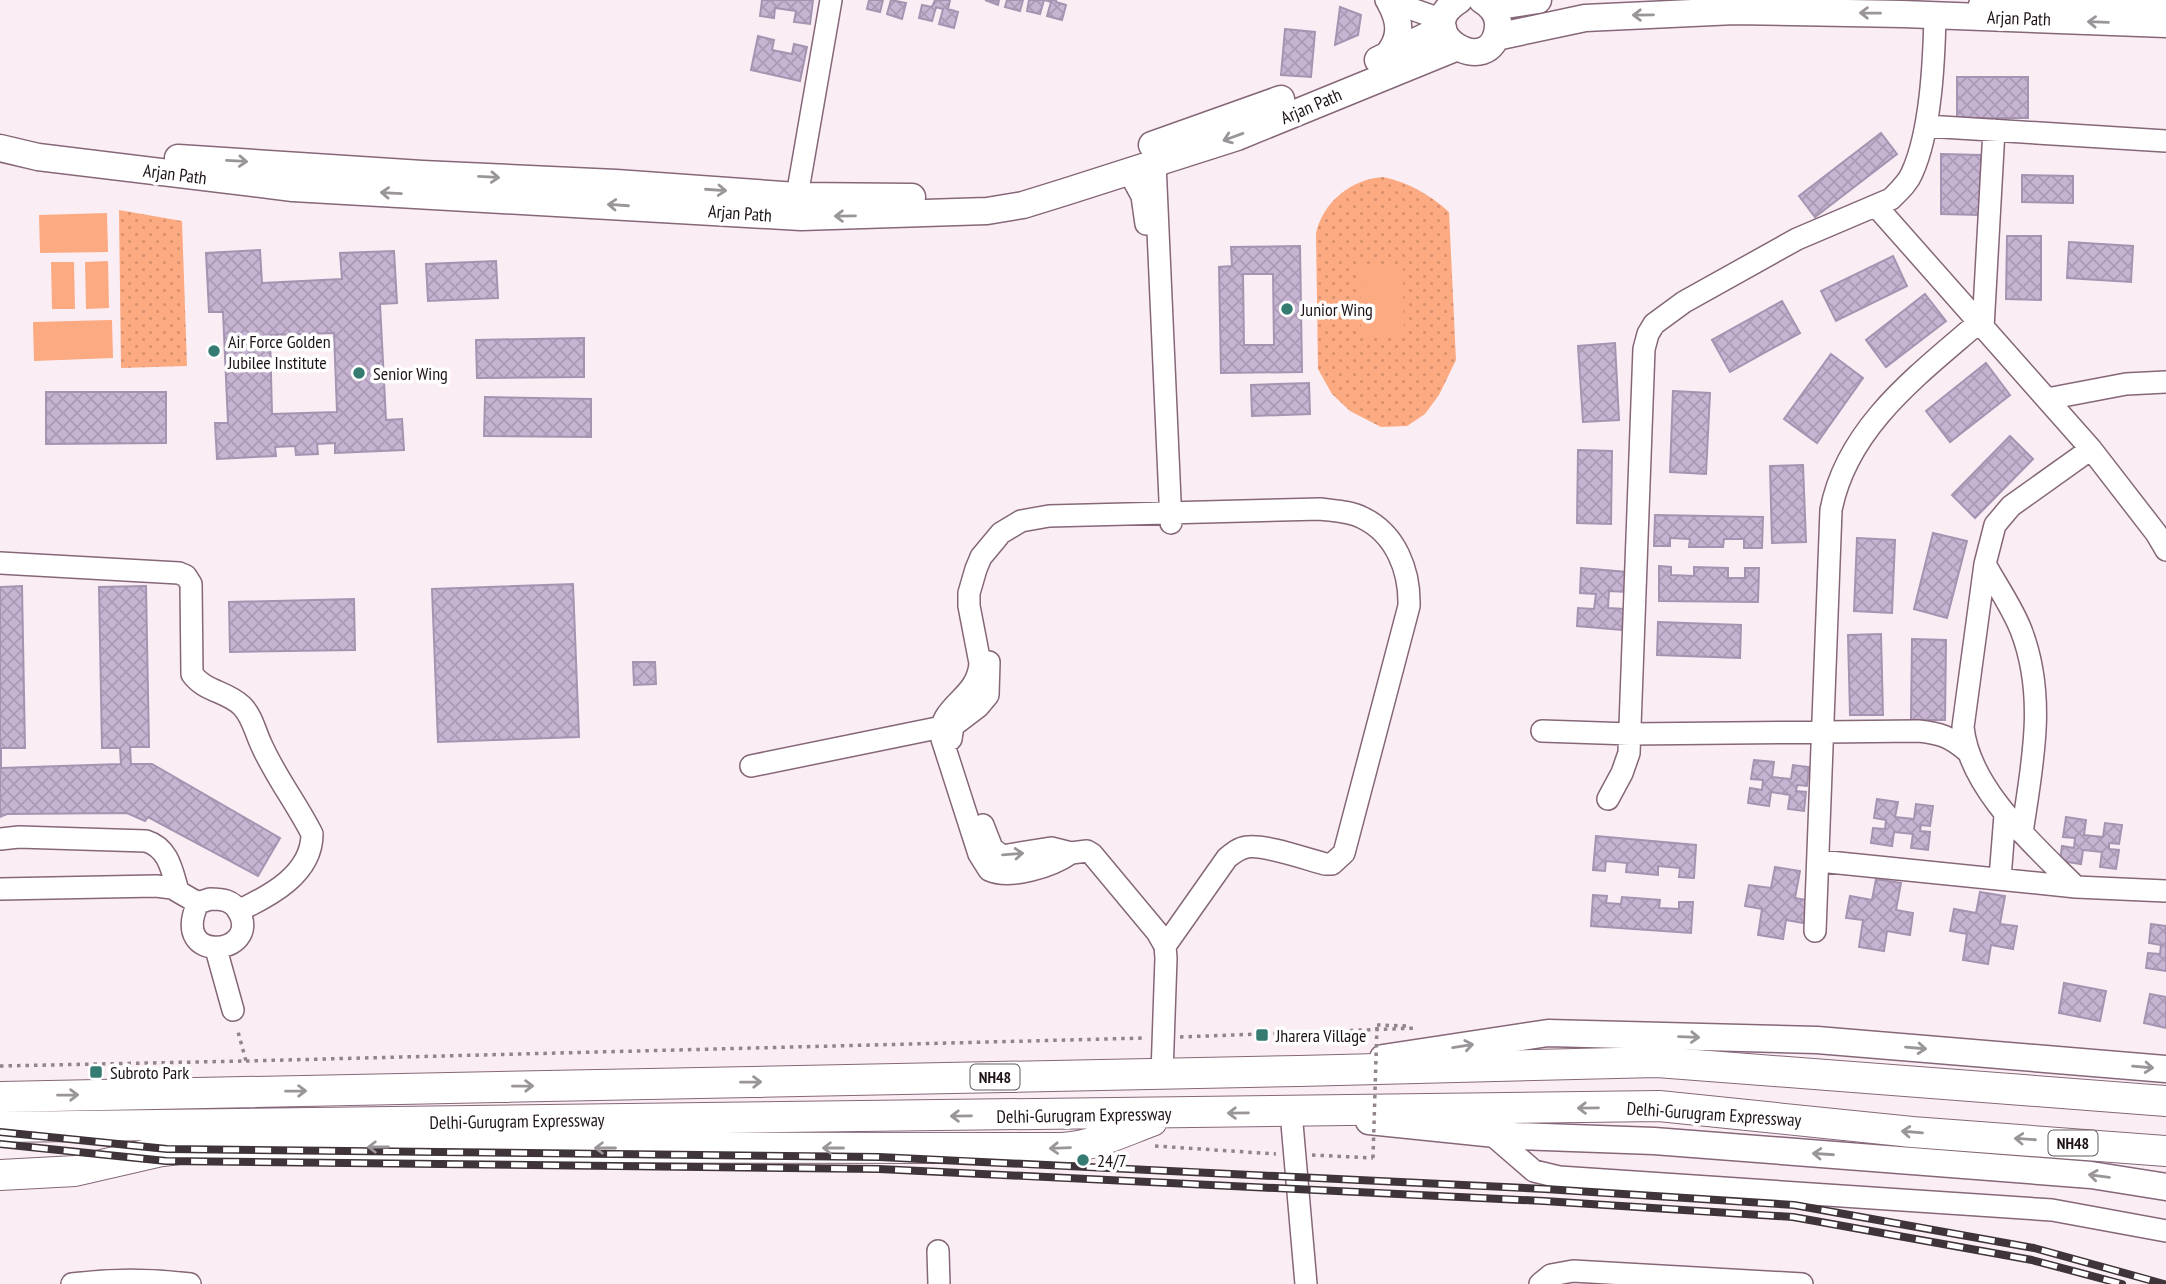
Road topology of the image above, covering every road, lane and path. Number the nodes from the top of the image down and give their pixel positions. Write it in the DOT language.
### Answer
graph roads {
  1 [pos="831,0"];
  2 [pos="1538,0"];
  3 [pos="1388,1"];
  4 [pos="2166,2"];
  5 [pos="1487,3"];
  6 [pos="1979,4"];
  7 [pos="1737,6"];
  8 [pos="1935,15"];
  9 [pos="1450,24"];
  10 [pos="2166,24"];
  11 [pos="1496,37"];
  12 [pos="1387,56"];
  13 [pos="1926,126"];
  14 [pos="0,131"];
  15 [pos="1994,131"];
  16 [pos="2166,141"];
  17 [pos="0,148"];
  18 [pos="1155,163"];
  19 [pos="1129,172"];
  20 [pos="797,196"];
  21 [pos="1876,206"];
  22 [pos="1981,325"];
  23 [pos="2166,382"];
  24 [pos="2047,399"];
  25 [pos="2091,449"];
  26 [pos="1165,518"];
  27 [pos="2163,538"];
  28 [pos="0,564"];
  29 [pos="1985,564"];
  30 [pos="942,727"];
  31 [pos="1542,730"];
  32 [pos="1824,732"];
  33 [pos="1630,734"];
  34 [pos="1968,752"];
  35 [pos="751,766"];
  36 [pos="1608,799"];
  37 [pos="2005,815"];
  38 [pos="2022,833"];
  39 [pos="0,839"];
  40 [pos="1070,853"];
  41 [pos="1819,861"];
  42 [pos="2000,878"];
  43 [pos="2076,887"];
  44 [pos="0,889"];
  45 [pos="178,891"];
  46 [pos="2166,891"];
  47 [pos="198,903"];
  48 [pos="238,911"];
  49 [pos="1815,931"];
  50 [pos="1165,946"];
  51 [pos="216,949"];
  52 [pos="233,1010"];
  53 [pos="1163,1037"];
  54 [pos="246,1061"];
  55 [pos="0,1066"];
  56 [pos="2166,1069"];
  57 [pos="1298,1071"];
  58 [pos="1162,1074"];
  59 [pos="0,1097"];
  60 [pos="2166,1101"];
  61 [pos="1291,1112"];
  62 [pos="1171,1114"];
  63 [pos="0,1127"];
  64 [pos="1490,1133"];
  65 [pos="2166,1151"];
  66 [pos="1328,1155"];
  67 [pos="0,1175"];
  68 [pos="2166,1187"];
  69 [pos="2166,1231"];
  70 [pos="938,1251"];
  71 [pos="1677,1280"];
  72 [pos="72,1284"];
  73 [pos="190,1284"];
  74 [pos="939,1284"];
  75 [pos="1306,1284"];
  76 [pos="1540,1284"];
  77 [pos="1802,1284"];
  1 -- 20 [label="street"];
  2 -- 5 [label="main road"];
  3 -- 9 [label="street"];
  3 -- 12 [label="main road"];
  4 -- 6 [label="main road, Arjan Path"];
  5 -- 11 [label="main road"];
  6 -- 8 [label="main road, Arjan Path"];
  10 -- 6 [label="main road, Arjan Path, one-way"];
  8 -- 7 [label="main road, Arjan Path, one-way"];
  7 -- 11 [label="main road, Arjan Path, one-way"];
  8 -- 13 [label="street"];
  9 -- 11 [label="main road, Arjan Path"];
  9 -- 12 [label="main road, Arjan Path"];
  9 -- 18 [label="main road, Arjan Path, one-way"];
  12 -- 20 [label="main road, Arjan Path"];
  13 -- 15 [label="street"];
  13 -- 21 [label="street"];
  14 -- 20 [label="main road, Arjan Path, one-way"];
  15 -- 16 [label="street"];
  15 -- 22 [label="street"];
  19 -- 17 [label="main road, Arjan Path, one-way"];
  18 -- 19 [label="main road, Arjan Path"];
  18 -- 26 [label="street"];
  19 -- 26 [label="street"];
  21 -- 22 [label="street"];
  21 -- 33 [label="street"];
  22 -- 24 [label="street"];
  22 -- 32 [label="street"];
  23 -- 24 [label="street"];
  24 -- 25 [label="street"];
  25 -- 27 [label="street"];
  25 -- 29 [label="street"];
  26 -- 30 [label="street"];
  26 -- 40 [label="street, one-way"];
  26 -- 50 [label="street"];
  28 -- 48 [label="street"];
  29 -- 34 [label="street"];
  29 -- 38 [label="street"];
  30 -- 35 [label="street"];
  30 -- 40 [label="street"];
  31 -- 33 [label="street"];
  32 -- 33 [label="street"];
  32 -- 34 [label="street"];
  32 -- 41 [label="street"];
  33 -- 36 [label="street"];
  34 -- 37 [label="street"];
  37 -- 38 [label="street"];
  37 -- 42 [label="street"];
  38 -- 43 [label="street"];
  39 -- 45 [label="street"];
  40 -- 50 [label="street"];
  41 -- 42 [label="street"];
  41 -- 49 [label="street"];
  42 -- 43 [label="street"];
  43 -- 46 [label="street"];
  44 -- 45 [label="street"];
  45 -- 47 [label="street"];
  47 -- 48 [label="street"];
  47 -- 51 [label="street"];
  48 -- 51 [label="street"];
  50 -- 53 [label="street"];
  51 -- 52 [label="street"];
  52 -- 54 [label="path"];
  53 -- 54 [label="path"];
  53 -- 58 [label="street"];
  53 -- 66 [label="path, bridge"];
  54 -- 55 [label="path"];
  57 -- 56 [label="main road, one-way"];
  57 -- 58 [label="highway, Delhi-Gurugram Expressway / NH48"];
  57 -- 60 [label="highway, Delhi-Gurugram Expressway / NH48"];
  59 -- 58 [label="highway, Delhi-Gurugram Expressway / NH48, one-way"];
  61 -- 62 [label="highway, Delhi-Gurugram Expressway / NH48, one-way"];
  61 -- 64 [label="main road"];
  65 -- 61 [label="highway, Delhi-Gurugram Expressway / NH48, one-way"];
  61 -- 75 [label="street"];
  62 -- 63 [label="highway, Delhi-Gurugram Expressway / NH48, one-way"];
  62 -- 67 [label="highway, one-way"];
  68 -- 64 [label="main road, one-way"];
  64 -- 69 [label="street"];
  70 -- 74 [label="street"];
  71 -- 76 [label="street"];
  71 -- 77 [label="street"];
  72 -- 73 [label="street"];
}
